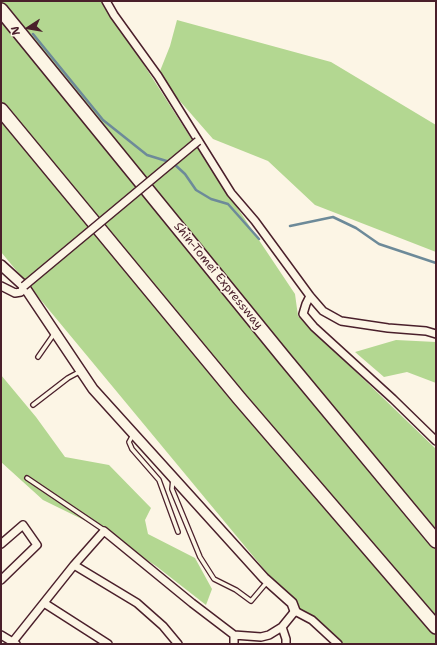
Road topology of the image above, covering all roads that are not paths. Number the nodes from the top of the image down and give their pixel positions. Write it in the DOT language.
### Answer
graph roads {
  1 [pos="106,1"];
  2 [pos="1,10"];
  3 [pos="1,110"];
  4 [pos="198,141"];
  5 [pos="1,265"];
  6 [pos="1,286"];
  7 [pos="24,286"];
  8 [pos="310,296"];
  9 [pos="56,333"];
  10 [pos="436,334"];
  11 [pos="38,357"];
  12 [pos="81,371"];
  13 [pos="32,405"];
  14 [pos="134,434"];
  15 [pos="436,442"];
  16 [pos="27,478"];
  17 [pos="174,478"];
  18 [pos="104,531"];
  19 [pos="178,532"];
  20 [pos="436,541"];
  21 [pos="1,544"];
  22 [pos="74,565"];
  23 [pos="1,580"];
  24 [pos="267,581"];
  25 [pos="44,603"];
  26 [pos="295,611"];
  27 [pos="282,627"];
  28 [pos="436,627"];
  29 [pos="1,635"];
  30 [pos="234,636"];
  31 [pos="13,643"];
  32 [pos="108,644"];
  33 [pos="178,644"];
  34 [pos="234,644"];
  35 [pos="286,644"];
  36 [pos="338,644"];
  1 -- 4 [label="street"];
  2 -- 20 [label="highway, Shin-Tomei Expressway"];
  3 -- 28 [label="highway"];
  4 -- 7 [label="street, bridge"];
  4 -- 8 [label="street"];
  5 -- 7 [label="street"];
  6 -- 7 [label="street"];
  7 -- 9 [label="street"];
  8 -- 10 [label="street"];
  8 -- 15 [label="street"];
  9 -- 11 [label="lane"];
  9 -- 12 [label="street"];
  12 -- 13 [label="lane"];
  12 -- 14 [label="street"];
  14 -- 17 [label="street"];
  14 -- 19 [label="lane"];
  16 -- 18 [label="lane"];
  17 -- 24 [label="street"];
  17 -- 24 [label="lane"];
  18 -- 22 [label="street"];
  18 -- 30 [label="street"];
  21 -- 23 [label="street"];
  22 -- 25 [label="street"];
  22 -- 33 [label="street"];
  24 -- 26 [label="street"];
  25 -- 31 [label="street"];
  25 -- 32 [label="street"];
  26 -- 27 [label="street"];
  26 -- 36 [label="street"];
  27 -- 30 [label="street"];
  27 -- 35 [label="street"];
  29 -- 31 [label="street"];
  30 -- 34 [label="street"];
}
